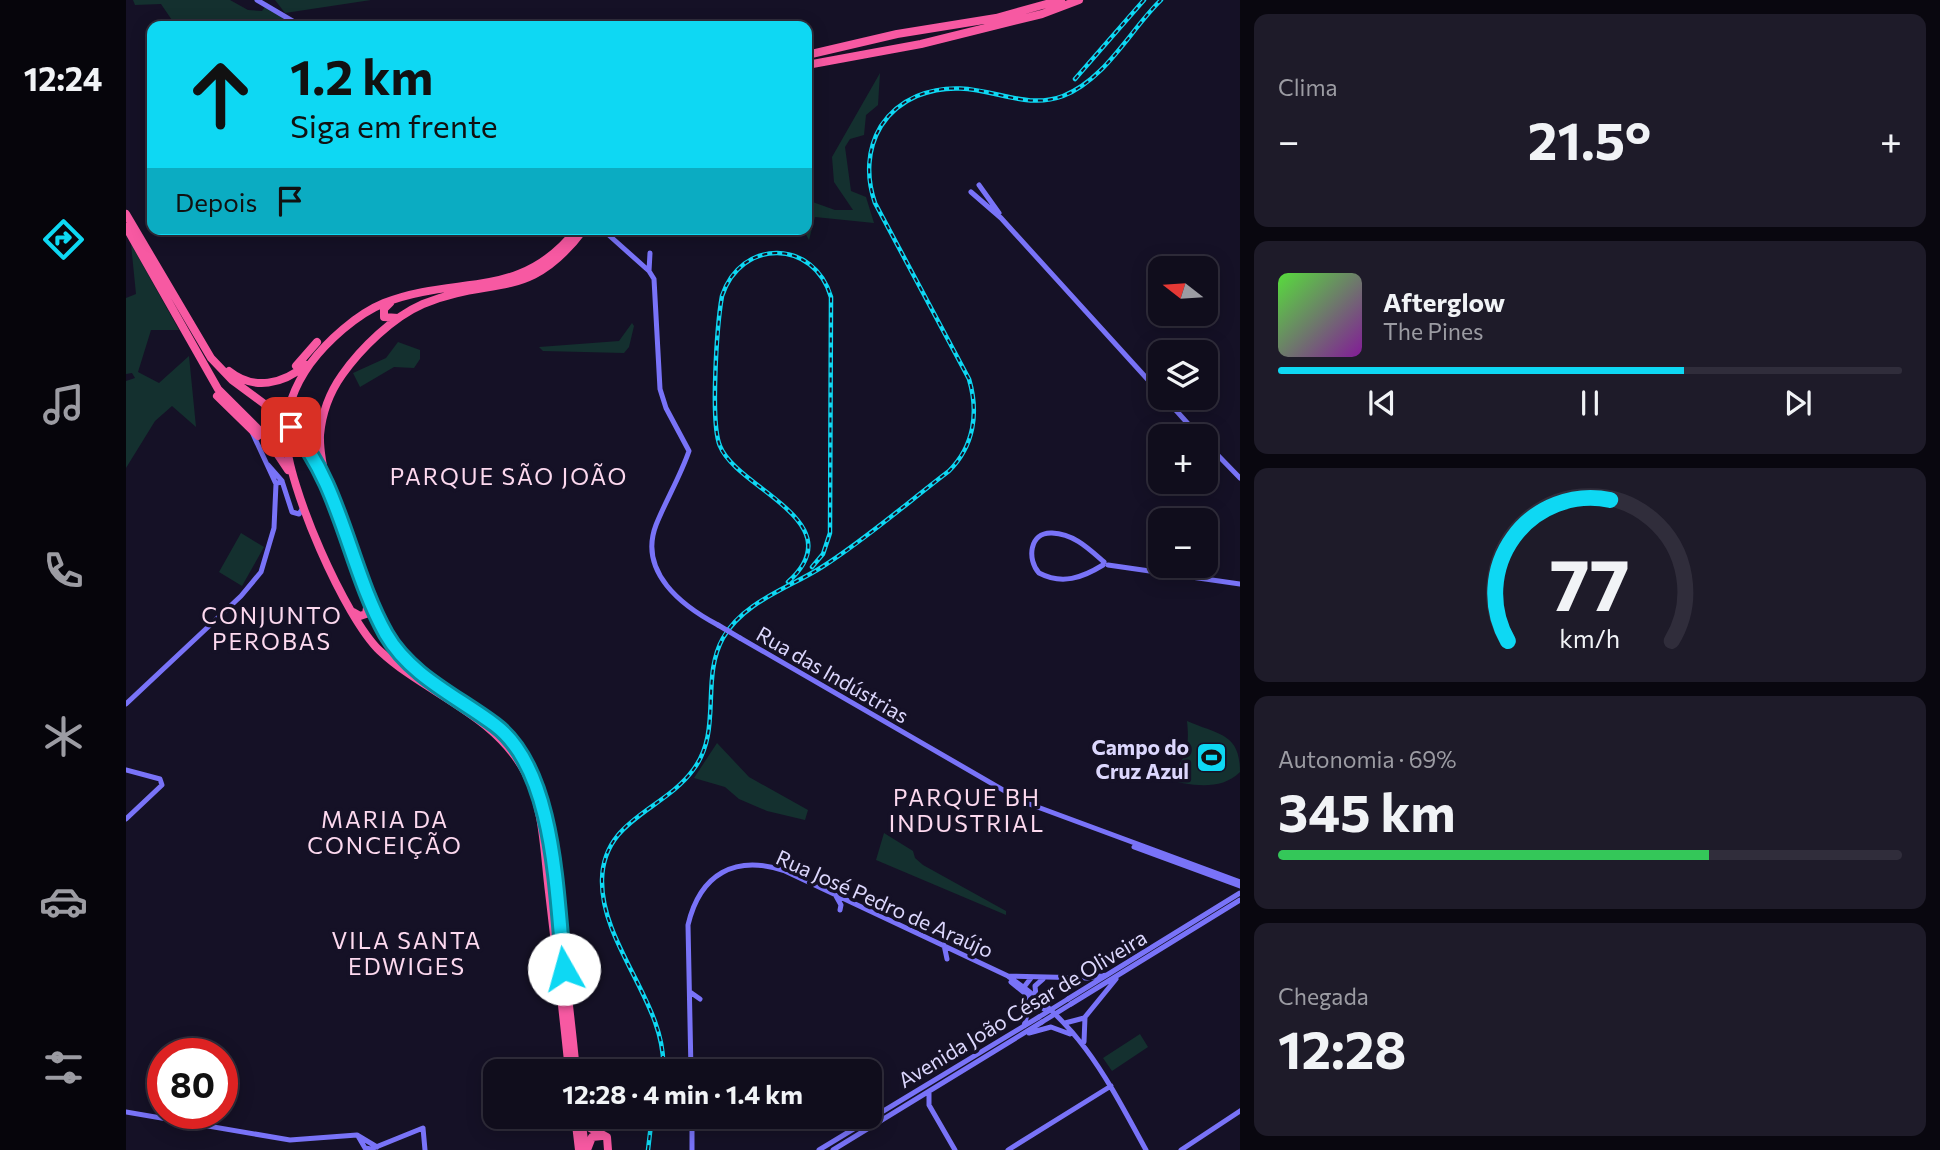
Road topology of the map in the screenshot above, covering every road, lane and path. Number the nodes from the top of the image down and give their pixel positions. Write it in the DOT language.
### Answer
graph roads {
  1 [pos="257,0"];
  2 [pos="1061,0"];
  3 [pos="1079,0"];
  4 [pos="292,21"];
  5 [pos="921,30"];
  6 [pos="921,44"];
  7 [pos="835,47"];
  8 [pos="812,54"];
  9 [pos="840,61"];
  10 [pos="812,64"];
  11 [pos="979,185"];
  12 [pos="971,192"];
  13 [pos="126,215"];
  14 [pos="1001,218"];
  15 [pos="126,227"];
  16 [pos="571,235"];
  17 [pos="579,235"];
  18 [pos="608,235"];
  19 [pos="650,253"];
  20 [pos="649,271"];
  21 [pos="396,300"];
  22 [pos="404,315"];
  23 [pos="198,337"];
  24 [pos="317,342"];
  25 [pos="316,356"];
  26 [pos="201,362"];
  27 [pos="220,363"];
  28 [pos="1148,380"];
  29 [pos="1176,410"];
  30 [pos="285,414"];
  31 [pos="1188,424"];
  32 [pos="291,427"];
  33 [pos="262,445"];
  34 [pos="1218,455"];
  35 [pos="281,457"];
  36 [pos="1240,478"];
  37 [pos="279,483"];
  38 [pos="297,485"];
  39 [pos="327,489"];
  40 [pos="304,505"];
  41 [pos="1107,564"];
  42 [pos="1240,584"];
  43 [pos="366,593"];
  44 [pos="348,607"];
  45 [pos="126,703"];
  46 [pos="127,769"];
  47 [pos="126,818"];
  48 [pos="1240,884"];
  49 [pos="1240,893"];
  50 [pos="834,894"];
  51 [pos="1240,900"];
  52 [pos="840,910"];
  53 [pos="942,943"];
  54 [pos="947,959"];
  55 [pos="1119,971"];
  56 [pos="1107,975"];
  57 [pos="1005,976"];
  58 [pos="1031,978"];
  59 [pos="1087,978"];
  60 [pos="1045,979"];
  61 [pos="1088,986"];
  62 [pos="1025,990"];
  63 [pos="690,992"];
  64 [pos="1036,996"];
  65 [pos="699,999"];
  66 [pos="1070,1001"];
  67 [pos="1050,1014"];
  68 [pos="1085,1017"];
  69 [pos="1040,1019"];
  70 [pos="1066,1024"];
  71 [pos="1024,1026"];
  72 [pos="1070,1034"];
  73 [pos="1020,1036"];
  74 [pos="1084,1043"];
  75 [pos="1091,1056"];
  76 [pos="568,1059"];
  77 [pos="575,1059"];
  78 [pos="691,1059"];
  79 [pos="1111,1086"];
  80 [pos="929,1092"];
  81 [pos="908,1104"];
  82 [pos="929,1105"];
  83 [pos="1240,1111"];
  84 [pos="126,1112"];
  85 [pos="577,1129"];
  86 [pos="582,1129"];
  87 [pos="592,1129"];
  88 [pos="692,1129"];
  89 [pos="581,1149"];
  90 [pos="425,1150"];
  91 [pos="607,1150"];
  92 [pos="692,1150"];
  93 [pos="819,1150"];
  94 [pos="833,1150"];
  95 [pos="955,1150"];
  96 [pos="1008,1150"];
  97 [pos="1146,1150"];
  98 [pos="1181,1150"];
  1 -- 4 [label="street"];
  2 -- 5 [label="highway"];
  3 -- 6 [label="highway"];
  5 -- 6 [label="highway"];
  5 -- 7 [label="highway"];
  6 -- 9 [label="highway"];
  7 -- 8 [label="highway"];
  7 -- 9 [label="highway"];
  9 -- 10 [label="highway"];
  11 -- 14 [label="street"];
  12 -- 14 [label="street"];
  13 -- 23 [label="highway"];
  14 -- 28 [label="street"];
  15 -- 26 [label="highway"];
  16 -- 21 [label="highway"];
  17 -- 22 [label="highway"];
  18 -- 20 [label="street"];
  19 -- 20 [label="street"];
  20 -- 48 [label="street, Rua das Indústrias, bridge"];
  21 -- 22 [label="highway"];
  21 -- 25 [label="highway"];
  22 -- 39 [label="highway"];
  23 -- 27 [label="highway"];
  23 -- 30 [label="highway"];
  24 -- 27 [label="highway"];
  25 -- 27 [label="highway"];
  25 -- 30 [label="highway"];
  26 -- 33 [label="highway"];
  26 -- 35 [label="highway"];
  29 -- 31 [label="street"];
  30 -- 38 [label="highway"];
  32 -- 39 [label="highway"];
  33 -- 35 [label="highway"];
  33 -- 37 [label="street"];
  34 -- 36 [label="street"];
  35 -- 38 [label="highway"];
  37 -- 40 [label="street"];
  37 -- 45 [label="street"];
  38 -- 40 [label="highway"];
  39 -- 43 [label="highway"];
  40 -- 44 [label="highway"];
  41 -- 41 [label="street"];
  41 -- 42 [label="street"];
  43 -- 44 [label="highway"];
  43 -- 77 [label="highway"];
  44 -- 76 [label="highway"];
  46 -- 47 [label="street"];
  49 -- 55 [label="street, Avenida João César de Oliveira"];
  50 -- 52 [label="street"];
  50 -- 53 [label="street, Rua José Pedro de Araújo"];
  50 -- 63 [label="street, Rua José Pedro de Araújo"];
  51 -- 55 [label="street, Avenida João César de Oliveira"];
  53 -- 54 [label="street"];
  53 -- 57 [label="street, Rua José Pedro de Araújo"];
  55 -- 56 [label="street, Avenida João César de Oliveira"];
  55 -- 66 [label="street, Avenida João César de Oliveira"];
  55 -- 68 [label="street"];
  56 -- 59 [label="street, Rua José Pedro de Araújo"];
  56 -- 61 [label="street, Avenida João César de Oliveira"];
  57 -- 58 [label="street, Rua José Pedro de Araújo"];
  57 -- 62 [label="street"];
  58 -- 60 [label="street, Rua José Pedro de Araújo"];
  58 -- 62 [label="street"];
  59 -- 60 [label="street, Rua José Pedro de Araújo"];
  59 -- 61 [label="street"];
  60 -- 64 [label="street"];
  61 -- 66 [label="street, Avenida João César de Oliveira"];
  62 -- 64 [label="street"];
  62 -- 67 [label="street"];
  62 -- 71 [label="street"];
  63 -- 65 [label="street"];
  63 -- 78 [label="street, Rua José Pedro de Araújo"];
  64 -- 70 [label="street"];
  66 -- 69 [label="street, Avenida João César de Oliveira, bridge"];
  67 -- 70 [label="street"];
  67 -- 72 [label="street"];
  68 -- 70 [label="street"];
  68 -- 74 [label="street"];
  69 -- 71 [label="street, Avenida João César de Oliveira"];
  69 -- 73 [label="street, Avenida João César de Oliveira"];
  70 -- 74 [label="street"];
  71 -- 93 [label="street, Avenida João César de Oliveira"];
  72 -- 73 [label="street"];
  72 -- 75 [label="street"];
  73 -- 80 [label="street, Avenida João César de Oliveira"];
  74 -- 75 [label="street"];
  75 -- 79 [label="street"];
  79 -- 96 [label="street"];
  79 -- 97 [label="street"];
  80 -- 81 [label="street, Avenida João César de Oliveira"];
  80 -- 82 [label="street"];
  81 -- 82 [label="street"];
  81 -- 94 [label="street, Avenida João César de Oliveira"];
  82 -- 95 [label="street"];
  83 -- 98 [label="street"];
  84 -- 90 [label="street"];
  85 -- 89 [label="highway"];
  86 -- 89 [label="highway"];
  87 -- 91 [label="highway"];
  88 -- 92 [label="street"];
  89 -- 91 [label="highway"];
}
